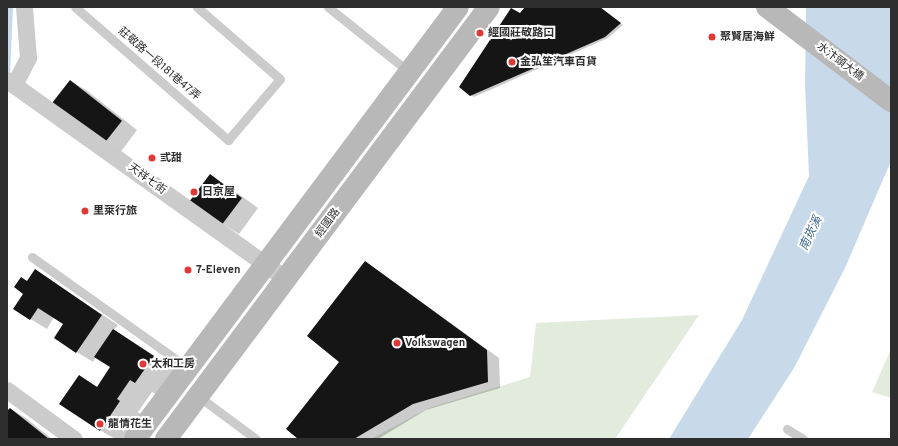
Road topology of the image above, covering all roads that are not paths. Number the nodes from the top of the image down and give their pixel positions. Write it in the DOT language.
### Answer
graph roads {
  1 [pos="24,7"];
  2 [pos="75,7"];
  3 [pos="197,7"];
  4 [pos="328,7"];
  5 [pos="458,7"];
  6 [pos="489,7"];
  7 [pos="767,7"];
  8 [pos="409,72"];
  9 [pos="11,82"];
  10 [pos="891,101"];
  11 [pos="32,257"];
  12 [pos="266,264"];
  13 [pos="286,279"];
  14 [pos="188,368"];
  15 [pos="7,390"];
  16 [pos="198,396"];
  17 [pos="787,429"];
  18 [pos="74,439"];
  19 [pos="135,439"];
  20 [pos="166,439"];
  21 [pos="256,439"];
  22 [pos="803,439"];
  1 -- 9 [label="street"];
  2 -- 3 [label="lane, 莊敬路一段181巷47弄"];
  4 -- 8 [label="lane"];
  5 -- 8 [label="street"];
  6 -- 13 [label="street, 經國路"];
  7 -- 10 [label="street, 水汴頭大橋"];
  8 -- 12 [label="street"];
  9 -- 12 [label="street, 天祥七街"];
  11 -- 14 [label="lane"];
  12 -- 13 [label="street, 天祥七街"];
  12 -- 14 [label="street"];
  13 -- 16 [label="street, 經國路"];
  14 -- 19 [label="street"];
  15 -- 18 [label="street"];
  16 -- 20 [label="street, 經國路"];
  16 -- 21 [label="lane"];
  17 -- 22 [label="lane"];
}
